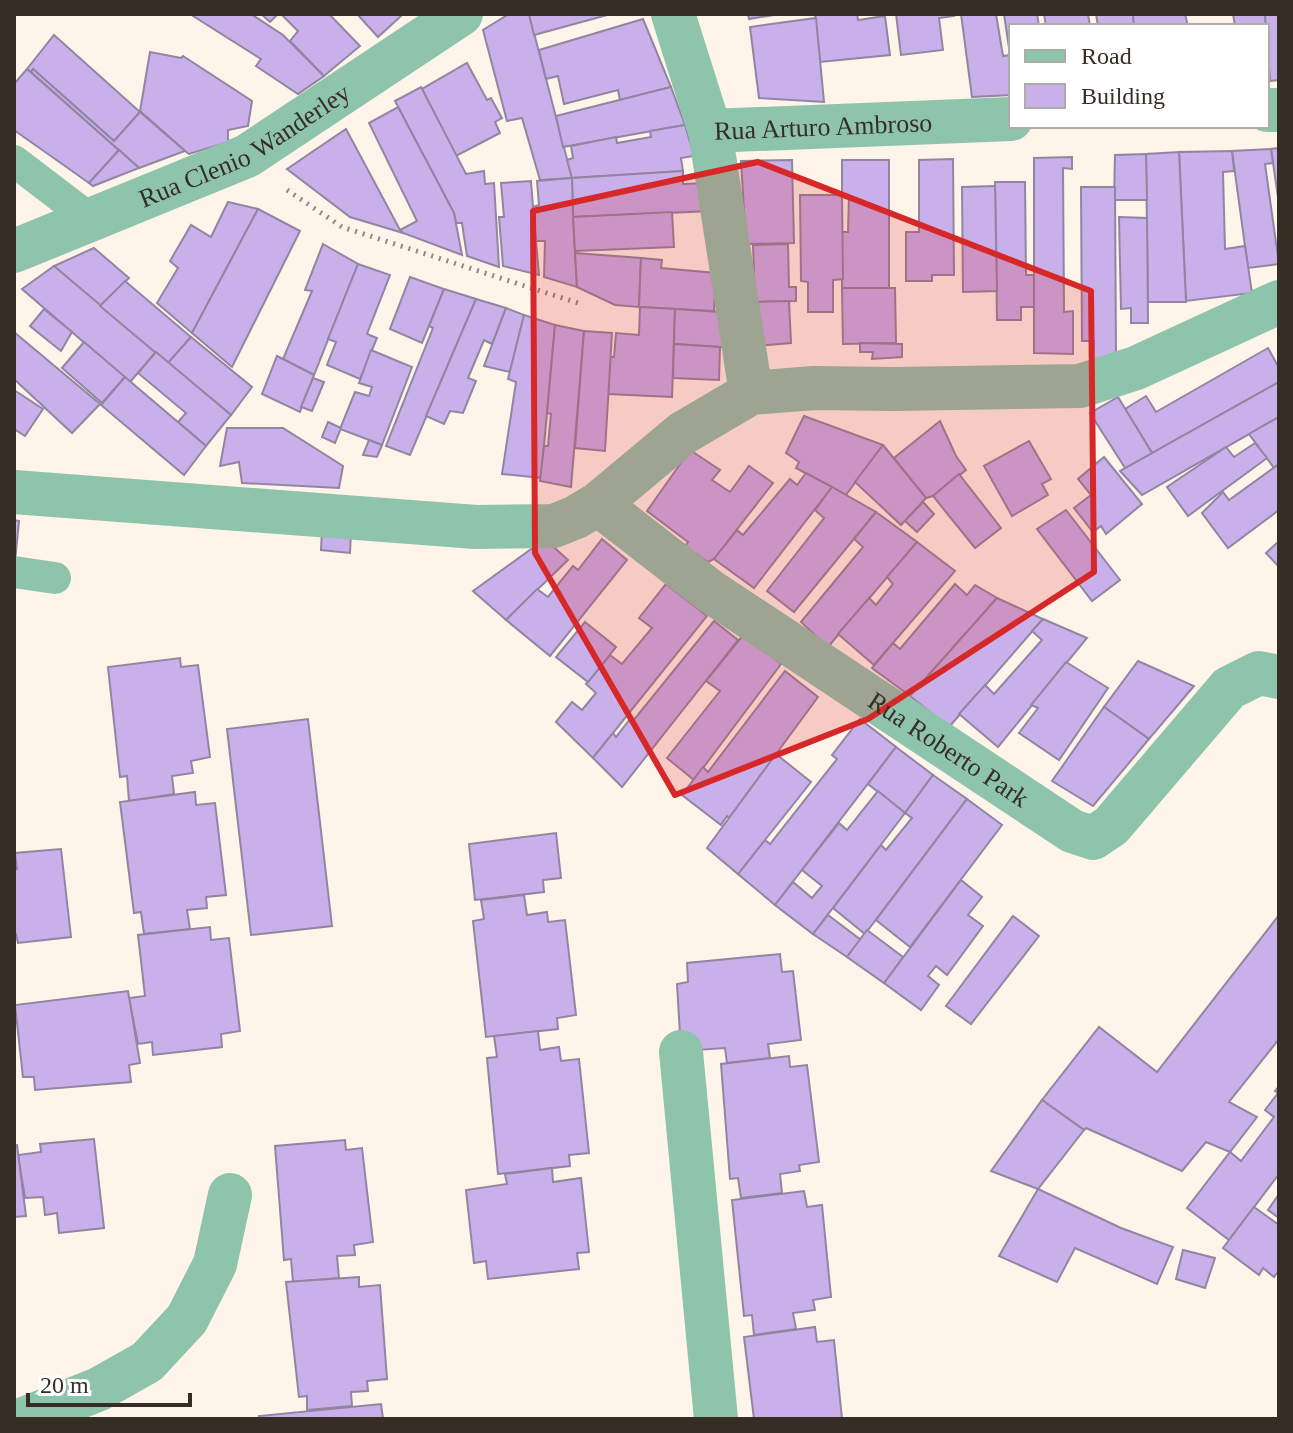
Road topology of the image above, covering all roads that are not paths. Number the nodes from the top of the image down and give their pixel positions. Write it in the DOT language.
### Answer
graph roads {
  1 [pos="461,14"];
  2 [pos="673,14"];
  3 [pos="1009,119"];
  4 [pos="710,131"];
  5 [pos="14,161"];
  6 [pos="90,219"];
  7 [pos="14,251"];
  8 [pos="1279,302"];
  9 [pos="751,393"];
  10 [pos="14,492"];
  11 [pos="598,504"];
  12 [pos="14,572"];
  13 [pos="55,578"];
  14 [pos="1279,677"];
  15 [pos="681,1052"];
  16 [pos="230,1195"];
  17 [pos="24,1419"];
  18 [pos="716,1419"];
  1 -- 6 [label="street, Rua Clenio Wanderley"];
  2 -- 4 [label="street, Rua Arturo Ambroso"];
  3 -- 4 [label="street, Rua Arturo Ambroso"];
  4 -- 9 [label="street"];
  5 -- 6 [label="lane"];
  6 -- 7 [label="street, Rua Clenio Wanderley"];
  8 -- 9 [label="street"];
  9 -- 11 [label="street"];
  10 -- 11 [label="street"];
  11 -- 14 [label="street, Rua Roberto Park"];
  12 -- 13 [label="lane"];
  15 -- 18 [label="street"];
  16 -- 17 [label="street"];
}
